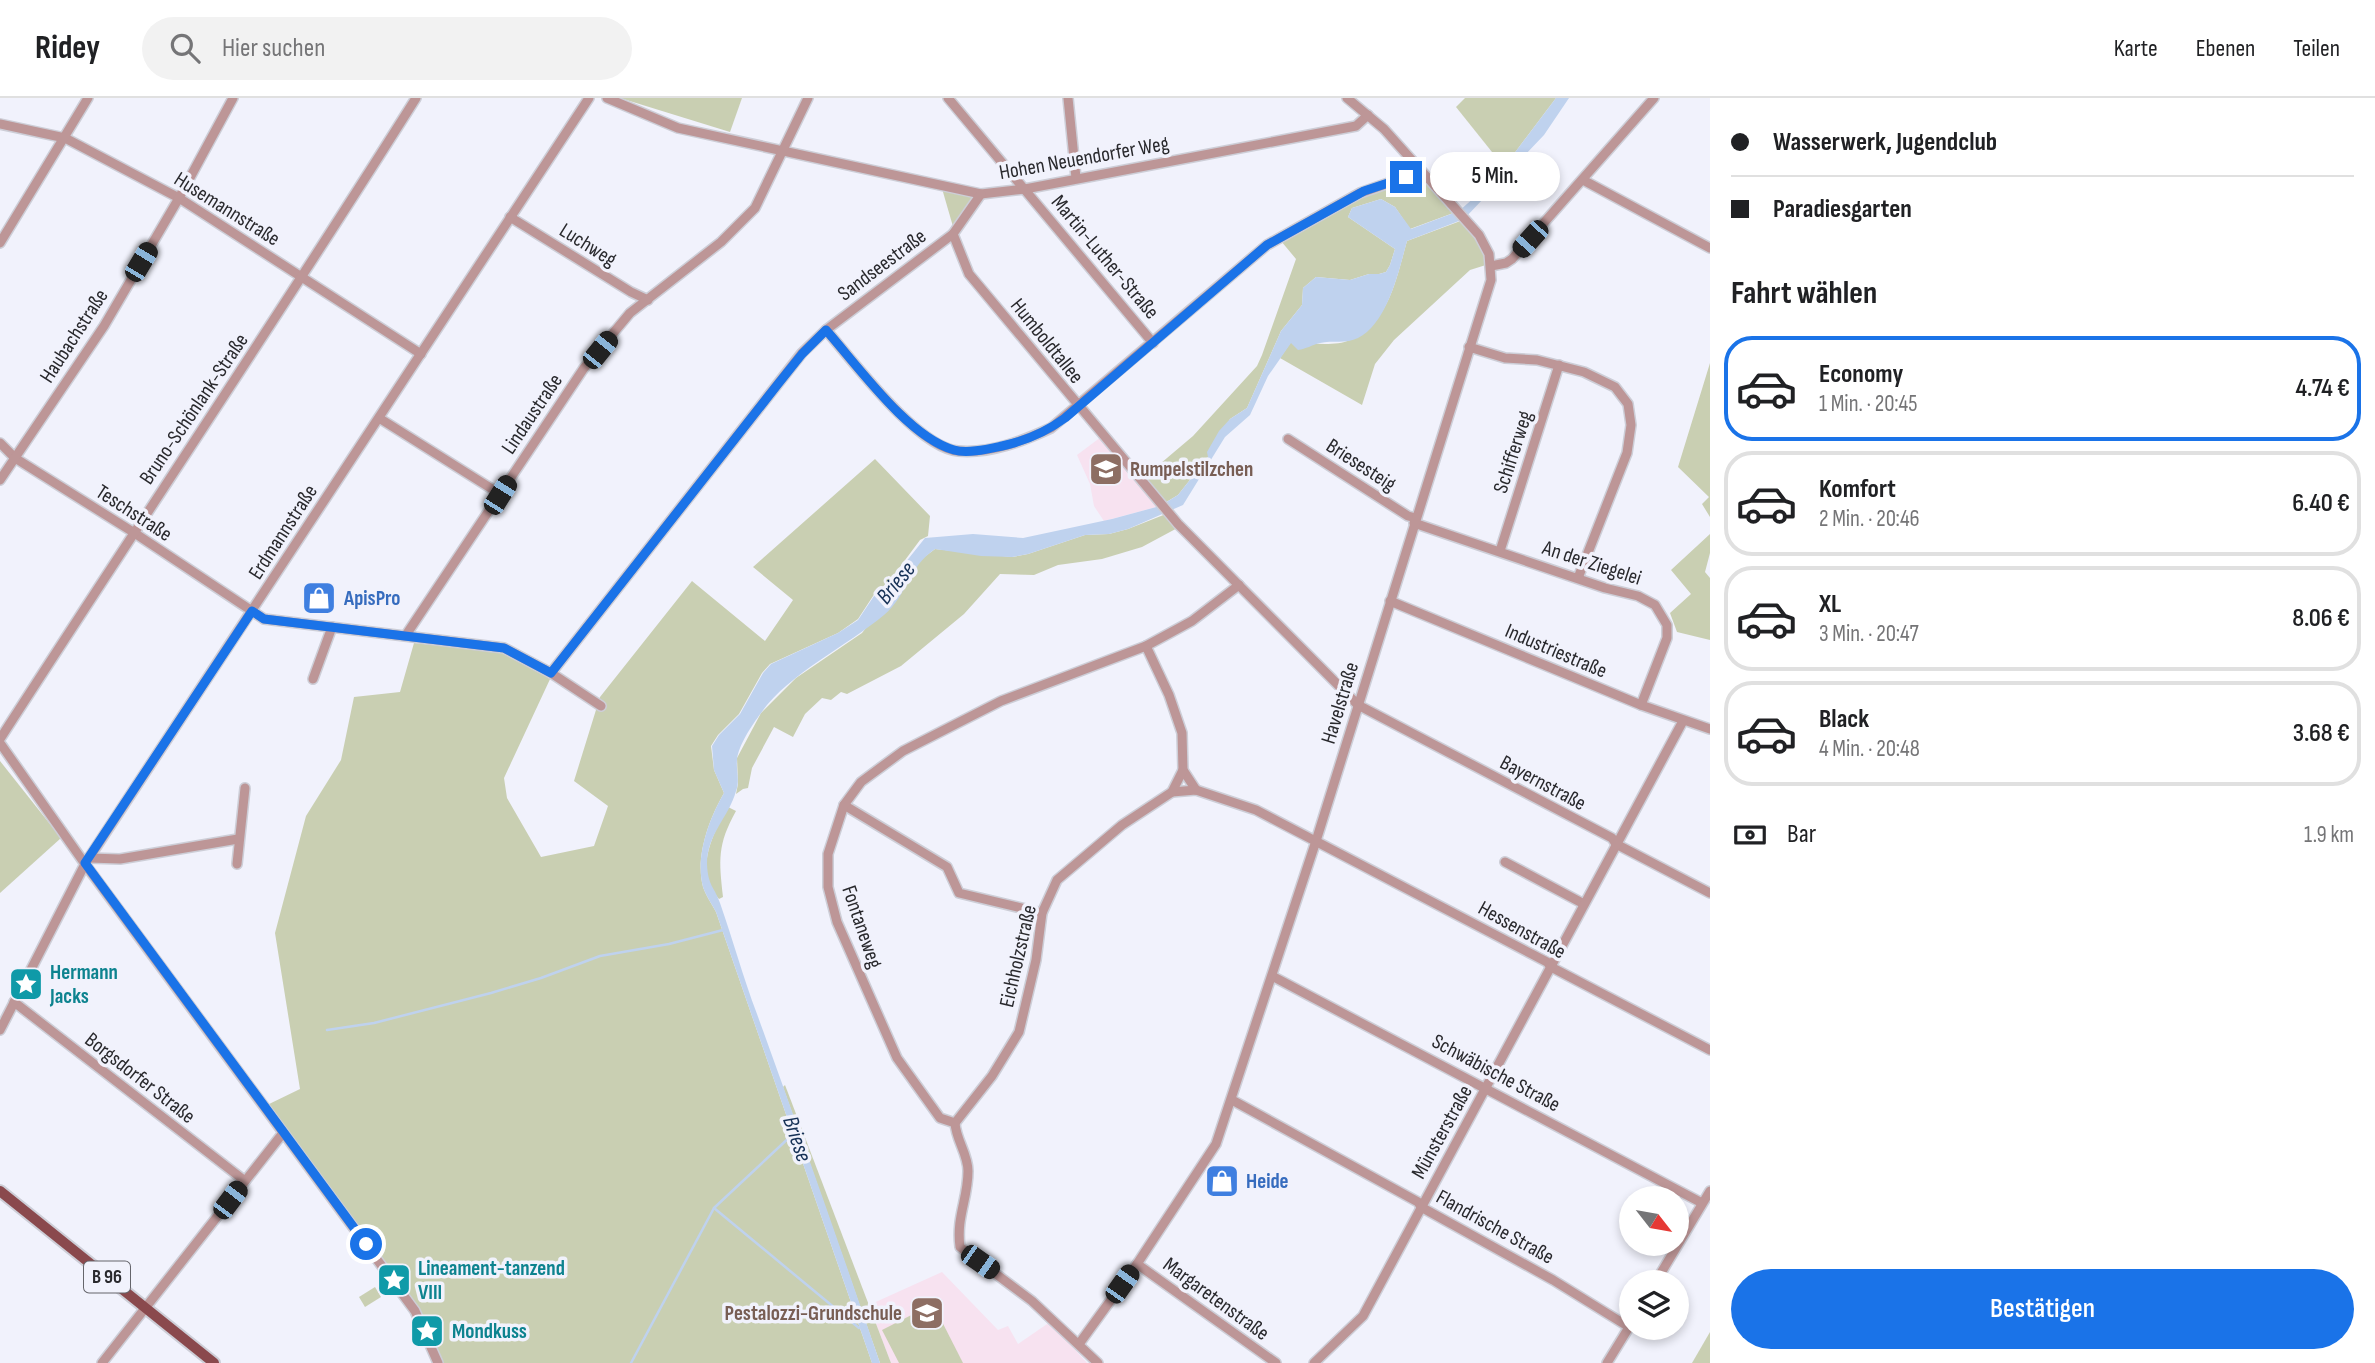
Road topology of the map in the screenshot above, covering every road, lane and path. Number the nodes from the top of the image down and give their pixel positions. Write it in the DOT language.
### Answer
graph roads {
  1 [pos="88,98"];
  2 [pos="233,98"];
  3 [pos="416,98"];
  4 [pos="589,98"];
  5 [pos="607,98"];
  6 [pos="808,98"];
  7 [pos="948,98"];
  8 [pos="1068,98"];
  9 [pos="1347,98"];
  10 [pos="1654,98"];
  11 [pos="1368,115"];
  12 [pos="0,124"];
  13 [pos="65,138"];
  14 [pos="782,151"];
  15 [pos="1419,169"];
  16 [pos="1076,178"];
  17 [pos="1583,180"];
  18 [pos="1025,189"];
  19 [pos="981,194"];
  20 [pos="179,198"];
  21 [pos="510,218"];
  22 [pos="953,234"];
  23 [pos="0,243"];
  24 [pos="1710,248"];
  25 [pos="1491,266"];
  26 [pos="302,278"];
  27 [pos="648,300"];
  28 [pos="826,330"];
  29 [pos="1153,343"];
  30 [pos="1469,347"];
  31 [pos="421,354"];
  32 [pos="1559,365"];
  33 [pos="1078,407"];
  34 [pos="379,418"];
  35 [pos="1288,439"];
  36 [pos="0,443"];
  37 [pos="15,458"];
  38 [pos="0,480"];
  39 [pos="500,495"];
  40 [pos="1415,520"];
  41 [pos="133,532"];
  42 [pos="1500,551"];
  43 [pos="1578,578"];
  44 [pos="1239,585"];
  45 [pos="1390,601"];
  46 [pos="252,611"];
  47 [pos="332,627"];
  48 [pos="406,635"];
  49 [pos="1146,646"];
  50 [pos="551,673"];
  51 [pos="313,679"];
  52 [pos="1358,705"];
  53 [pos="1641,705"];
  54 [pos="601,706"];
  55 [pos="1683,721"];
  56 [pos="1710,729"];
  57 [pos="0,741"];
  58 [pos="1183,770"];
  59 [pos="245,788"];
  60 [pos="1196,790"];
  61 [pos="1172,792"];
  62 [pos="844,805"];
  63 [pos="238,839"];
  64 [pos="1316,841"];
  65 [pos="1616,844"];
  66 [pos="87,861"];
  67 [pos="1505,862"];
  68 [pos="237,864"];
  69 [pos="1710,894"];
  70 [pos="1584,904"];
  71 [pos="1042,913"];
  72 [pos="1551,967"];
  73 [pos="1272,976"];
  74 [pos="14,1002"];
  75 [pos="0,1030"];
  76 [pos="1710,1050"];
  77 [pos="1486,1087"];
  78 [pos="1232,1100"];
  79 [pos="955,1123"];
  80 [pos="284,1133"];
  81 [pos="245,1181"];
  82 [pos="0,1191"];
  83 [pos="1710,1191"];
  84 [pos="1702,1203"];
  85 [pos="1421,1207"];
  86 [pos="1137,1264"];
  87 [pos="1663,1270"];
  88 [pos="146,1308"];
  89 [pos="1619,1319"];
  90 [pos="1621,1340"];
  91 [pos="1079,1344"];
  92 [pos="102,1363"];
  93 [pos="214,1363"];
  94 [pos="438,1363"];
  95 [pos="1098,1363"];
  96 [pos="1276,1363"];
  97 [pos="1314,1363"];
  98 [pos="1607,1363"];
  1 -- 13 [label="street"];
  2 -- 20 [label="street, Haubachstraße"];
  3 -- 26 [label="street, Bruno-Schönlank-Straße"];
  4 -- 21 [label="street, Erdmannstraße"];
  5 -- 14 [label="street, Hohen Neuendorfer Weg"];
  6 -- 14 [label="street, Lindaustraße"];
  7 -- 18 [label="street, Martin-Luther-Straße"];
  8 -- 16 [label="street"];
  9 -- 11 [label="street"];
  10 -- 17 [label="street"];
  11 -- 15 [label="street"];
  11 -- 16 [label="street, Hohen Neuendorfer Weg"];
  12 -- 13 [label="street, Husemannstraße"];
  13 -- 20 [label="street, Husemannstraße"];
  13 -- 23 [label="street"];
  14 -- 19 [label="street, Hohen Neuendorfer Weg"];
  14 -- 27 [label="street, Lindaustraße"];
  15 -- 25 [label="street"];
  15 -- 29 [label="street"];
  16 -- 18 [label="street, Hohen Neuendorfer Weg"];
  17 -- 24 [label="street"];
  17 -- 25 [label="street"];
  18 -- 19 [label="street, Hohen Neuendorfer Weg"];
  18 -- 29 [label="street, Martin-Luther-Straße"];
  19 -- 22 [label="street"];
  20 -- 26 [label="street, Husemannstraße"];
  20 -- 37 [label="street, Haubachstraße"];
  21 -- 27 [label="street, Luchweg"];
  21 -- 31 [label="street, Erdmannstraße"];
  22 -- 28 [label="street, Sandseestraße"];
  22 -- 33 [label="street, Humboldtallee"];
  25 -- 30 [label="street, Havelstraße"];
  26 -- 31 [label="street, Husemannstraße"];
  26 -- 41 [label="street, Bruno-Schönlank-Straße"];
  27 -- 39 [label="street, Lindaustraße"];
  28 -- 33 [label="street"];
  28 -- 50 [label="street, Sandseestraße"];
  29 -- 33 [label="street"];
  30 -- 32 [label="street"];
  30 -- 40 [label="street, Havelstraße"];
  31 -- 34 [label="street, Erdmannstraße"];
  32 -- 42 [label="street, Schifferweg"];
  32 -- 43 [label="street"];
  33 -- 44 [label="street, Humboldtallee"];
  34 -- 39 [label="street"];
  34 -- 46 [label="street, Erdmannstraße"];
  35 -- 40 [label="street, Briesesteig"];
  36 -- 37 [label="street, Teschstraße"];
  37 -- 38 [label="street, Haubachstraße"];
  37 -- 41 [label="street, Teschstraße"];
  39 -- 48 [label="street, Lindaustraße"];
  40 -- 42 [label="street, An der Ziegelei"];
  40 -- 45 [label="street, Havelstraße"];
  41 -- 46 [label="street, Teschstraße"];
  41 -- 57 [label="street, Bruno-Schönlank-Straße"];
  42 -- 43 [label="street, An der Ziegelei"];
  43 -- 53 [label="street, An der Ziegelei"];
  44 -- 49 [label="street, Fontaneweg"];
  44 -- 52 [label="street"];
  45 -- 52 [label="street, Havelstraße"];
  45 -- 53 [label="street, Industriestraße"];
  46 -- 47 [label="street, Teschstraße"];
  46 -- 66 [label="street, Erdmannstraße"];
  47 -- 48 [label="street, Teschstraße"];
  47 -- 51 [label="street"];
  48 -- 50 [label="street, Teschstraße"];
  49 -- 58 [label="street"];
  49 -- 62 [label="street, Fontaneweg"];
  50 -- 54 [label="street, Teschstraße"];
  52 -- 64 [label="street, Havelstraße"];
  52 -- 65 [label="street, Bayernstraße"];
  53 -- 55 [label="street, Industriestraße"];
  55 -- 56 [label="street, Industriestraße"];
  55 -- 65 [label="street, Münsterstraße"];
  57 -- 66 [label="street"];
  58 -- 60 [label="street"];
  58 -- 61 [label="street"];
  59 -- 63 [label="street"];
  60 -- 61 [label="street, Eichholzstraße"];
  60 -- 64 [label="street, Eichholzstraße"];
  61 -- 71 [label="street, Eichholzstraße"];
  62 -- 71 [label="street"];
  62 -- 79 [label="street, Fontaneweg"];
  63 -- 66 [label="street"];
  63 -- 68 [label="street"];
  64 -- 72 [label="street, Hessenstraße"];
  64 -- 73 [label="street, Havelstraße"];
  65 -- 69 [label="street, Bayernstraße"];
  65 -- 70 [label="street, Münsterstraße"];
  66 -- 74 [label="street, Erdmannstraße"];
  66 -- 80 [label="street"];
  67 -- 70 [label="street"];
  70 -- 72 [label="street, Münsterstraße"];
  71 -- 79 [label="street, Eichholzstraße"];
  72 -- 76 [label="street, Hessenstraße"];
  72 -- 77 [label="street, Münsterstraße"];
  73 -- 77 [label="street, Schwäbische Straße"];
  73 -- 78 [label="street, Havelstraße"];
  74 -- 75 [label="street, Erdmannstraße"];
  74 -- 81 [label="street, Borgsdorfer Straße"];
  77 -- 84 [label="street, Schwäbische Straße"];
  77 -- 85 [label="street, Münsterstraße"];
  78 -- 85 [label="street, Flandrische Straße"];
  78 -- 86 [label="street, Havelstraße"];
  79 -- 91 [label="street"];
  80 -- 81 [label="street"];
  80 -- 94 [label="street"];
  81 -- 88 [label="street"];
  82 -- 88 [label="main road, B 96"];
  83 -- 84 [label="street"];
  84 -- 87 [label="street"];
  85 -- 89 [label="street, Flandrische Straße"];
  85 -- 97 [label="street, Münsterstraße"];
  86 -- 91 [label="street, Havelstraße"];
  86 -- 96 [label="street, Margaretenstraße"];
  88 -- 92 [label="street"];
  88 -- 93 [label="main road, B 96"];
  90 -- 98 [label="street"];
  91 -- 95 [label="street"];
}
